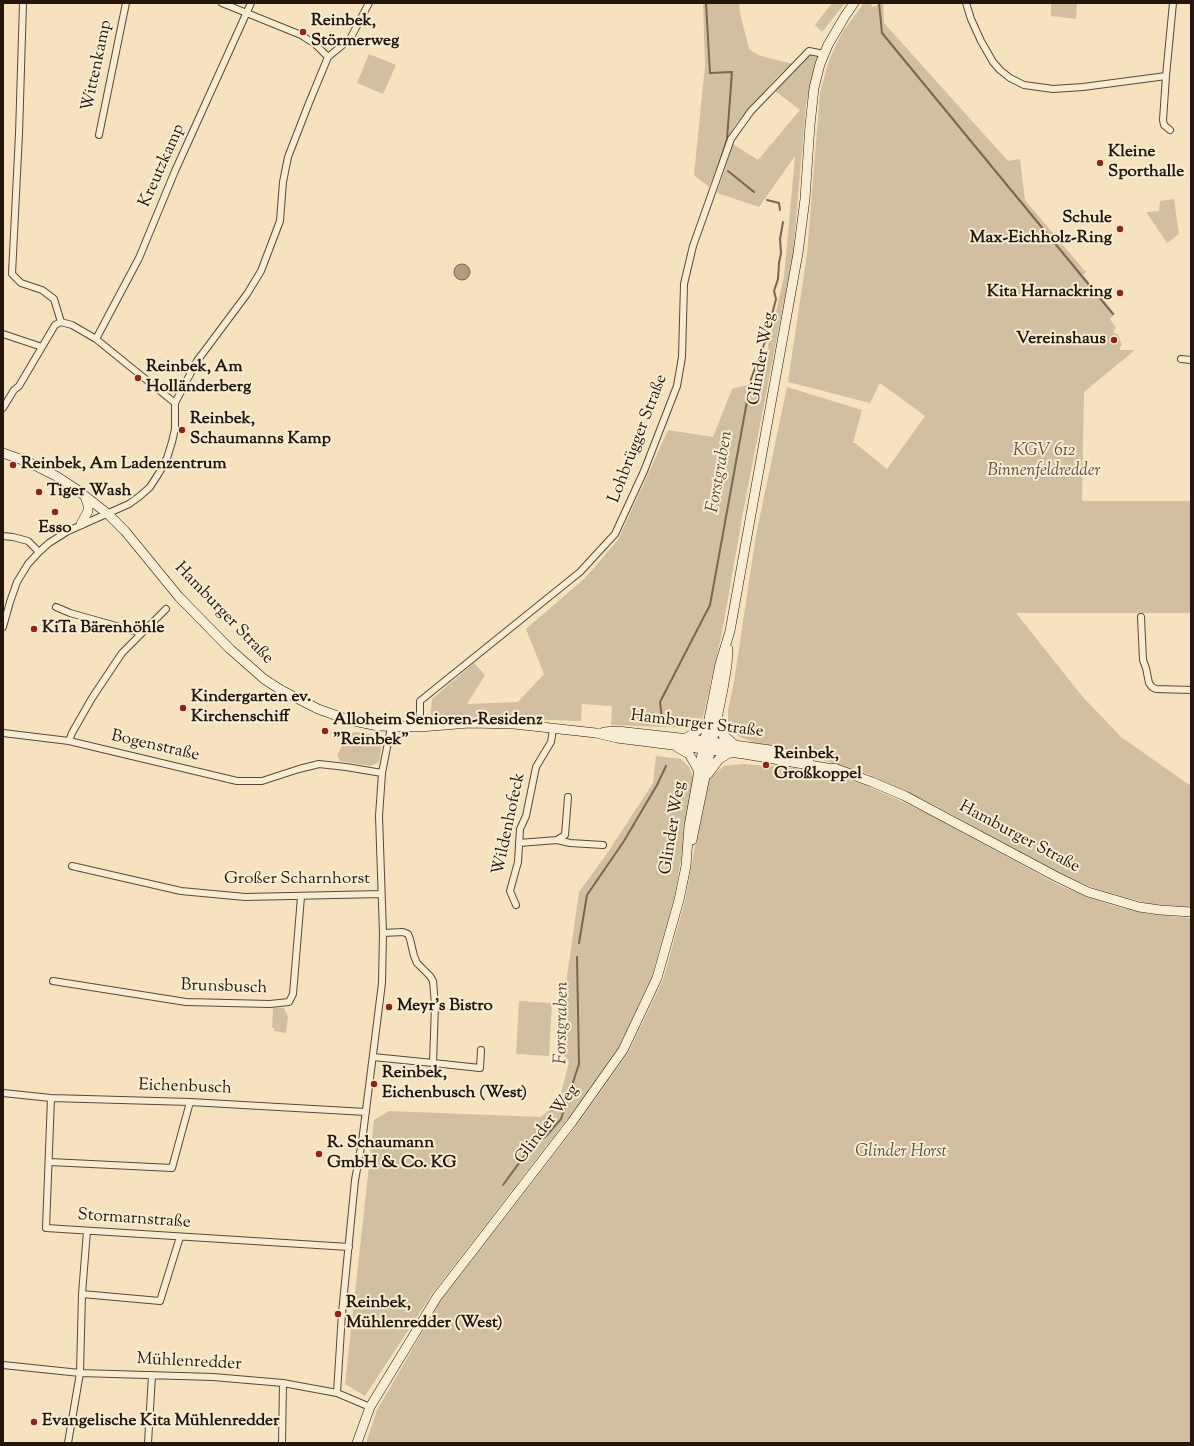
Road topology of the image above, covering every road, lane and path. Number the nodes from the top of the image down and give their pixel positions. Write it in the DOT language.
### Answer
graph roads {
  1 [pos="23,3"];
  2 [pos="126,3"];
  3 [pos="222,3"];
  4 [pos="252,3"];
  5 [pos="369,3"];
  6 [pos="854,3"];
  7 [pos="966,3"];
  8 [pos="1173,3"];
  9 [pos="247,14"];
  10 [pos="824,54"];
  11 [pos="328,57"];
  12 [pos="1166,76"];
  13 [pos="1170,130"];
  14 [pos="98,135"];
  15 [pos="61,322"];
  16 [pos="3,334"];
  17 [pos="96,339"];
  18 [pos="42,347"];
  19 [pos="1181,359"];
  20 [pos="1191,360"];
  21 [pos="175,403"];
  22 [pos="3,408"];
  23 [pos="3,453"];
  24 [pos="84,496"];
  25 [pos="108,514"];
  26 [pos="81,524"];
  27 [pos="3,536"];
  28 [pos="38,552"];
  29 [pos="56,608"];
  30 [pos="166,609"];
  31 [pos="1141,616"];
  32 [pos="3,627"];
  33 [pos="141,633"];
  34 [pos="1191,690"];
  35 [pos="713,722"];
  36 [pos="420,726"];
  37 [pos="391,727"];
  38 [pos="553,729"];
  39 [pos="3,733"];
  40 [pos="596,733"];
  41 [pos="684,739"];
  42 [pos="69,741"];
  43 [pos="671,744"];
  44 [pos="708,746"];
  45 [pos="734,749"];
  46 [pos="382,774"];
  47 [pos="702,775"];
  48 [pos="568,797"];
  49 [pos="556,840"];
  50 [pos="519,843"];
  51 [pos="603,845"];
  52 [pos="72,866"];
  53 [pos="381,894"];
  54 [pos="301,896"];
  55 [pos="516,905"];
  56 [pos="1191,912"];
  57 [pos="383,933"];
  58 [pos="53,981"];
  59 [pos="481,1050"];
  60 [pos="373,1057"];
  61 [pos="433,1063"];
  62 [pos="3,1093"];
  63 [pos="51,1098"];
  64 [pos="190,1102"];
  65 [pos="366,1112"];
  66 [pos="50,1162"];
  67 [pos="87,1231"];
  68 [pos="180,1237"];
  69 [pos="349,1247"];
  70 [pos="82,1294"];
  71 [pos="3,1365"];
  72 [pos="80,1373"];
  73 [pos="152,1375"];
  74 [pos="283,1383"];
  75 [pos="337,1393"];
  76 [pos="370,1407"];
  77 [pos="68,1443"];
  78 [pos="148,1443"];
  79 [pos="282,1443"];
  80 [pos="357,1443"];
  1 -- 15 [label="street"];
  2 -- 14 [label="street, Wittenkamp"];
  3 -- 9 [label="street"];
  4 -- 9 [label="street, Kreutzkamp"];
  5 -- 11 [label="street"];
  6 -- 10 [label="main road, Glinder Weg"];
  7 -- 12 [label="street"];
  8 -- 12 [label="street"];
  9 -- 11 [label="street"];
  9 -- 17 [label="street, Kreutzkamp"];
  10 -- 35 [label="main road, Glinder Weg"];
  10 -- 36 [label="street, Lohbrügger Straße"];
  11 -- 21 [label="street"];
  12 -- 13 [label="street"];
  15 -- 17 [label="street"];
  15 -- 18 [label="street"];
  16 -- 18 [label="street"];
  17 -- 21 [label="street"];
  18 -- 22 [label="street"];
  19 -- 20 [label="street"];
  21 -- 25 [label="street"];
  23 -- 24 [label="main road, Hamburger Straße"];
  24 -- 25 [label="main road, Hamburger Straße"];
  24 -- 26 [label="main road"];
  25 -- 26 [label="street"];
  25 -- 37 [label="main road, Hamburger Straße"];
  26 -- 28 [label="street"];
  27 -- 28 [label="street"];
  28 -- 32 [label="street"];
  29 -- 33 [label="street"];
  30 -- 33 [label="street"];
  31 -- 34 [label="street"];
  33 -- 42 [label="street"];
  35 -- 41 [label="main road"];
  35 -- 44 [label="main road, Glinder Weg"];
  35 -- 45 [label="main road"];
  36 -- 37 [label="main road, Hamburger Straße"];
  36 -- 38 [label="main road, Hamburger Straße"];
  37 -- 46 [label="street"];
  38 -- 40 [label="main road, Hamburger Straße"];
  38 -- 50 [label="street, Wildenhofeck"];
  39 -- 42 [label="street, Bogenstraße"];
  40 -- 41 [label="main road, Hamburger Straße"];
  40 -- 43 [label="main road, Hamburger Straße"];
  41 -- 44 [label="main road, Hamburger Straße"];
  42 -- 46 [label="street, Bogenstraße"];
  43 -- 44 [label="main road, Hamburger Straße"];
  43 -- 47 [label="main road"];
  44 -- 45 [label="main road, Hamburger Straße"];
  44 -- 47 [label="main road, Glinder Weg"];
  45 -- 47 [label="main road"];
  45 -- 56 [label="main road, Hamburger Straße"];
  46 -- 53 [label="street"];
  47 -- 76 [label="main road, Glinder Weg"];
  48 -- 49 [label="street"];
  49 -- 50 [label="street"];
  49 -- 51 [label="street"];
  50 -- 55 [label="street, Wildenhofeck"];
  52 -- 54 [label="street, Großer Scharnhorst"];
  53 -- 54 [label="street, Großer Scharnhorst"];
  53 -- 57 [label="street"];
  54 -- 58 [label="street, Brunsbusch"];
  57 -- 60 [label="street"];
  57 -- 61 [label="street"];
  59 -- 61 [label="street"];
  60 -- 61 [label="street"];
  60 -- 65 [label="street"];
  62 -- 63 [label="street, Eichenbusch"];
  63 -- 64 [label="street, Eichenbusch"];
  63 -- 66 [label="street, Stormarnstraße"];
  64 -- 65 [label="street, Eichenbusch"];
  64 -- 66 [label="street"];
  65 -- 69 [label="street"];
  66 -- 67 [label="street, Stormarnstraße"];
  67 -- 68 [label="street, Stormarnstraße"];
  67 -- 70 [label="street"];
  68 -- 69 [label="street, Stormarnstraße"];
  68 -- 70 [label="street"];
  69 -- 75 [label="street"];
  70 -- 72 [label="street"];
  71 -- 72 [label="street, Mühlenredder"];
  72 -- 73 [label="street, Mühlenredder"];
  72 -- 77 [label="street"];
  73 -- 74 [label="street, Mühlenredder"];
  73 -- 78 [label="street"];
  74 -- 75 [label="street, Mühlenredder"];
  74 -- 79 [label="street"];
  75 -- 76 [label="street, Mühlenredder"];
  76 -- 80 [label="main road, Glinder Weg"];
}
